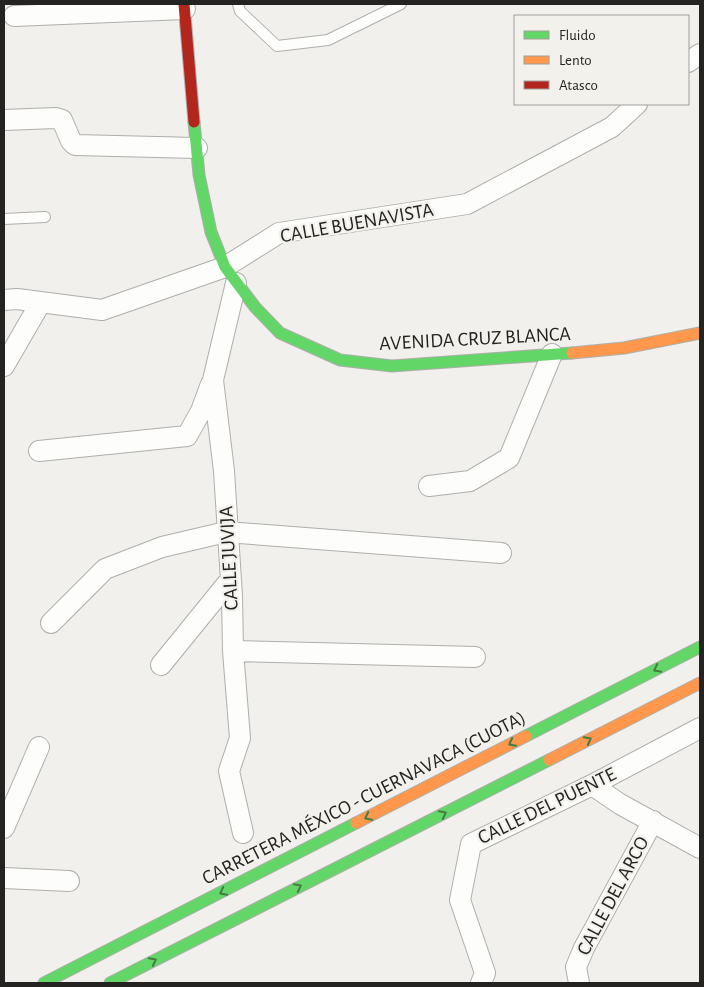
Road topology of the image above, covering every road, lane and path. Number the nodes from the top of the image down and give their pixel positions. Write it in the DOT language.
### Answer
graph roads {
  1 [pos="238,4"];
  2 [pos="401,4"];
  3 [pos="185,6"];
  4 [pos="14,16"];
  5 [pos="700,54"];
  6 [pos="689,61"];
  7 [pos="636,105"];
  8 [pos="4,120"];
  9 [pos="197,148"];
  10 [pos="45,217"];
  11 [pos="4,219"];
  12 [pos="230,275"];
  13 [pos="4,300"];
  14 [pos="41,302"];
  15 [pos="700,333"];
  16 [pos="552,354"];
  17 [pos="4,366"];
  18 [pos="213,380"];
  19 [pos="39,451"];
  20 [pos="429,486"];
  21 [pos="226,532"];
  22 [pos="501,553"];
  23 [pos="231,582"];
  24 [pos="51,623"];
  25 [pos="700,647"];
  26 [pos="233,651"];
  27 [pos="476,658"];
  28 [pos="161,664"];
  29 [pos="700,682"];
  30 [pos="700,728"];
  31 [pos="39,747"];
  32 [pos="592,784"];
  33 [pos="654,821"];
  34 [pos="4,828"];
  35 [pos="243,833"];
  36 [pos="700,848"];
  37 [pos="4,878"];
  38 [pos="69,882"];
  39 [pos="44,983"];
  40 [pos="110,983"];
  41 [pos="481,983"];
  42 [pos="579,983"];
  1 -- 2 [label="lane"];
  3 -- 4 [label="street"];
  3 -- 9 [label="main road, AVENIDA CRUZ BLANCA"];
  5 -- 6 [label="street"];
  7 -- 12 [label="street, CALLE BUENAVISTA"];
  8 -- 9 [label="street"];
  9 -- 12 [label="main road, AVENIDA CRUZ BLANCA"];
  10 -- 11 [label="lane"];
  12 -- 14 [label="street, CALLE BUENAVISTA"];
  12 -- 16 [label="main road, AVENIDA CRUZ BLANCA"];
  12 -- 18 [label="street, CALLE JUVIJA"];
  13 -- 14 [label="street, CALLE BUENAVISTA"];
  14 -- 17 [label="street"];
  15 -- 16 [label="main road, AVENIDA CRUZ BLANCA"];
  16 -- 20 [label="street"];
  18 -- 19 [label="street"];
  18 -- 21 [label="street, CALLE JUVIJA"];
  21 -- 22 [label="street"];
  21 -- 23 [label="street, CALLE JUVIJA"];
  21 -- 24 [label="street"];
  23 -- 26 [label="street, CALLE JUVIJA"];
  23 -- 28 [label="street"];
  25 -- 39 [label="main road, CARRETERA MÉXICO - CUERNAVACA (CUOTA), one-way"];
  26 -- 27 [label="street"];
  26 -- 35 [label="street, CALLE JUVIJA"];
  40 -- 29 [label="main road, one-way"];
  30 -- 32 [label="street, CALLE DEL PUENTE"];
  31 -- 34 [label="street"];
  32 -- 33 [label="street, CALLE DEL ARCO"];
  32 -- 41 [label="street, CALLE DEL PUENTE"];
  33 -- 36 [label="street"];
  33 -- 42 [label="street, CALLE DEL ARCO"];
  37 -- 38 [label="street"];
}
